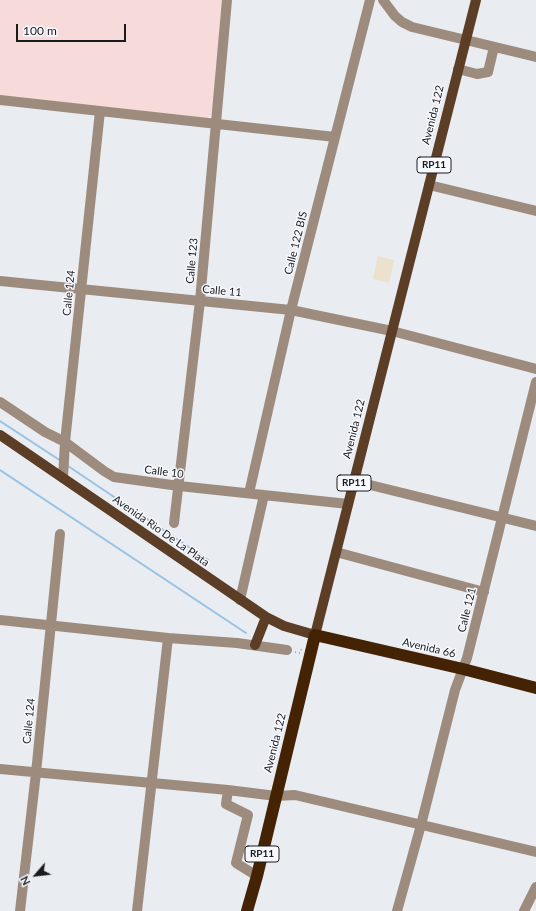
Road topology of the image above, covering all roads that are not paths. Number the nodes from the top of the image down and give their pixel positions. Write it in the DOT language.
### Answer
graph roads {
  1 [pos="227,0"];
  2 [pos="370,0"];
  3 [pos="383,0"];
  4 [pos="476,0"];
  5 [pos="465,40"];
  6 [pos="494,47"];
  7 [pos="536,57"];
  8 [pos="458,69"];
  9 [pos="0,100"];
  10 [pos="100,111"];
  11 [pos="215,124"];
  12 [pos="335,137"];
  13 [pos="429,184"];
  14 [pos="536,212"];
  15 [pos="0,281"];
  16 [pos="81,290"];
  17 [pos="200,301"];
  18 [pos="291,310"];
  19 [pos="392,331"];
  20 [pos="536,369"];
  21 [pos="536,382"];
  22 [pos="0,402"];
  23 [pos="0,435"];
  24 [pos="64,447"];
  25 [pos="64,473"];
  26 [pos="354,481"];
  27 [pos="179,486"];
  28 [pos="249,493"];
  29 [pos="264,495"];
  30 [pos="348,504"];
  31 [pos="502,518"];
  32 [pos="174,523"];
  33 [pos="536,526"];
  34 [pos="60,534"];
  35 [pos="336,552"];
  36 [pos="484,592"];
  37 [pos="240,600"];
  38 [pos="266,617"];
  39 [pos="0,620"];
  40 [pos="51,626"];
  41 [pos="315,635"];
  42 [pos="168,638"];
  43 [pos="255,645"];
  44 [pos="287,650"];
  45 [pos="463,669"];
  46 [pos="536,688"];
  47 [pos="0,769"];
  48 [pos="36,773"];
  49 [pos="152,783"];
  50 [pos="228,790"];
  51 [pos="276,796"];
  52 [pos="421,825"];
  53 [pos="536,852"];
  54 [pos="257,876"];
  55 [pos="536,887"];
  56 [pos="20,911"];
  57 [pos="137,911"];
  58 [pos="247,911"];
  59 [pos="397,911"];
  60 [pos="524,911"];
  1 -- 11 [label="street, Calle 123"];
  2 -- 12 [label="street, Calle 122 BIS"];
  3 -- 5 [label="street"];
  4 -- 5 [label="main road, Avenida 122 / RP11"];
  5 -- 6 [label="street"];
  5 -- 8 [label="main road, Avenida 122 / RP11"];
  6 -- 7 [label="street"];
  6 -- 8 [label="street"];
  8 -- 13 [label="main road, Avenida 122 / RP11"];
  9 -- 10 [label="street"];
  10 -- 11 [label="street"];
  10 -- 16 [label="street, Calle 124"];
  11 -- 12 [label="street"];
  11 -- 17 [label="street, Calle 123"];
  12 -- 18 [label="street, Calle 122 BIS"];
  13 -- 14 [label="street"];
  13 -- 19 [label="main road, Avenida 122 / RP11"];
  15 -- 16 [label="street, Calle 11"];
  16 -- 17 [label="street, Calle 11"];
  16 -- 24 [label="street, Calle 124"];
  17 -- 18 [label="street, Calle 11"];
  17 -- 27 [label="street, Calle 123"];
  18 -- 19 [label="street, Calle 11"];
  18 -- 28 [label="street, Calle 122 BIS"];
  19 -- 20 [label="street, Calle 11"];
  19 -- 26 [label="main road, Avenida 122 / RP11"];
  21 -- 31 [label="street, Calle 121"];
  22 -- 24 [label="street, Calle 10"];
  23 -- 25 [label="main road, Avenida Rìo De La Plata"];
  24 -- 25 [label="street, Calle 124"];
  24 -- 27 [label="street, Calle 10"];
  25 -- 37 [label="main road, Avenida Rìo De La Plata"];
  26 -- 30 [label="main road, Avenida 122 / RP11"];
  26 -- 31 [label="street"];
  27 -- 28 [label="street, Calle 10"];
  27 -- 32 [label="street, Calle 123"];
  28 -- 29 [label="street, Calle 10"];
  29 -- 30 [label="street, Calle 10"];
  29 -- 37 [label="street"];
  30 -- 35 [label="main road, Avenida 122 / RP11"];
  31 -- 33 [label="street"];
  31 -- 36 [label="street, Calle 121"];
  34 -- 40 [label="street, Calle 124"];
  35 -- 36 [label="street"];
  35 -- 41 [label="main road, Avenida 122 / RP11"];
  36 -- 45 [label="street, Calle 121"];
  37 -- 38 [label="main road, Avenida Rìo De La Plata"];
  38 -- 41 [label="main road, Avenida Rìo De La Plata"];
  38 -- 43 [label="main road"];
  39 -- 40 [label="street"];
  40 -- 42 [label="street"];
  40 -- 48 [label="street, Calle 124"];
  41 -- 45 [label="highway, Avenida 66"];
  41 -- 51 [label="highway, Avenida 122 / RP11"];
  42 -- 43 [label="street"];
  42 -- 49 [label="street"];
  43 -- 44 [label="street"];
  45 -- 46 [label="highway, Avenida 66"];
  45 -- 52 [label="street, Calle 121"];
  47 -- 48 [label="street"];
  48 -- 49 [label="street"];
  48 -- 56 [label="street, Calle 124"];
  49 -- 50 [label="street"];
  49 -- 57 [label="street"];
  50 -- 51 [label="street"];
  50 -- 54 [label="street"];
  51 -- 52 [label="street"];
  51 -- 54 [label="highway, Avenida 122 / RP11"];
  52 -- 53 [label="street"];
  52 -- 59 [label="street, Calle 121"];
  54 -- 58 [label="highway, Avenida 122 / RP11"];
  55 -- 60 [label="street"];
}
